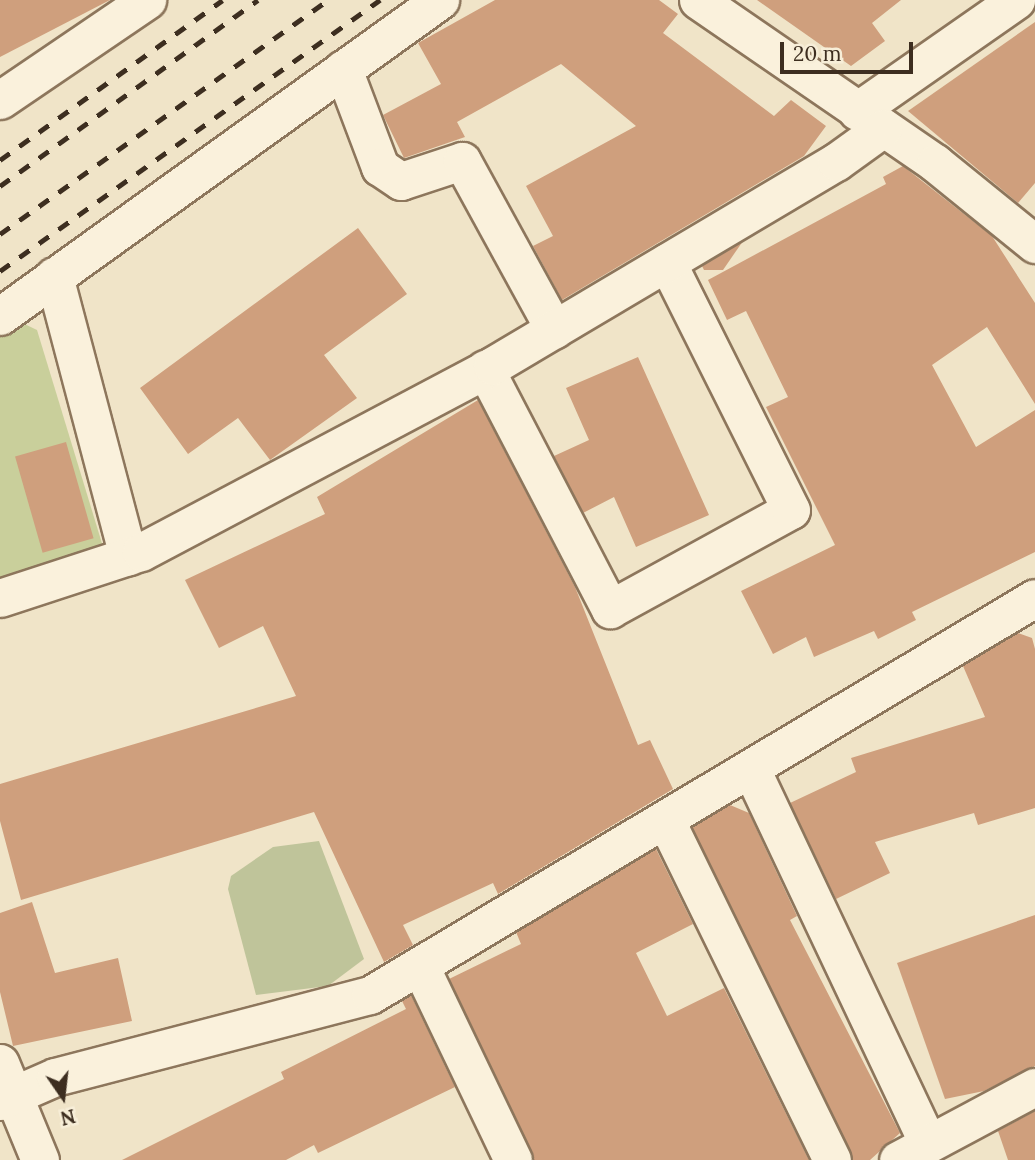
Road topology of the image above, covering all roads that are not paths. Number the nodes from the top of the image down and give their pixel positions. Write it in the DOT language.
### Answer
graph roads {
  1 [pos="147,0"];
  2 [pos="440,0"];
  3 [pos="698,0"];
  4 [pos="1016,0"];
  5 [pos="343,69"];
  6 [pos="0,100"];
  7 [pos="870,119"];
  8 [pos="1035,244"];
  9 [pos="667,262"];
  10 [pos="54,276"];
  11 [pos="0,316"];
  12 [pos="554,329"];
  13 [pos="485,369"];
  14 [pos="128,556"];
  15 [pos="0,598"];
  16 [pos="1035,598"];
  17 [pos="752,771"];
  18 [pos="666,821"];
  19 [pos="420,966"];
  20 [pos="4,1086"];
  21 [pos="1035,1087"];
  22 [pos="913,1151"];
  23 [pos="40,1160"];
  24 [pos="513,1160"];
  25 [pos="832,1160"];
  1 -- 6 [label="street"];
  2 -- 5 [label="street"];
  3 -- 7 [label="street"];
  4 -- 7 [label="street"];
  5 -- 10 [label="street"];
  5 -- 12 [label="street"];
  7 -- 8 [label="street"];
  7 -- 9 [label="street"];
  9 -- 12 [label="street"];
  9 -- 13 [label="street"];
  10 -- 11 [label="street"];
  10 -- 14 [label="street"];
  12 -- 13 [label="street"];
  13 -- 14 [label="street"];
  14 -- 15 [label="street"];
  16 -- 17 [label="street"];
  17 -- 18 [label="street"];
  17 -- 22 [label="street"];
  18 -- 19 [label="street"];
  18 -- 25 [label="street"];
  19 -- 20 [label="street"];
  19 -- 24 [label="street"];
  20 -- 23 [label="street"];
  21 -- 22 [label="street"];
}
